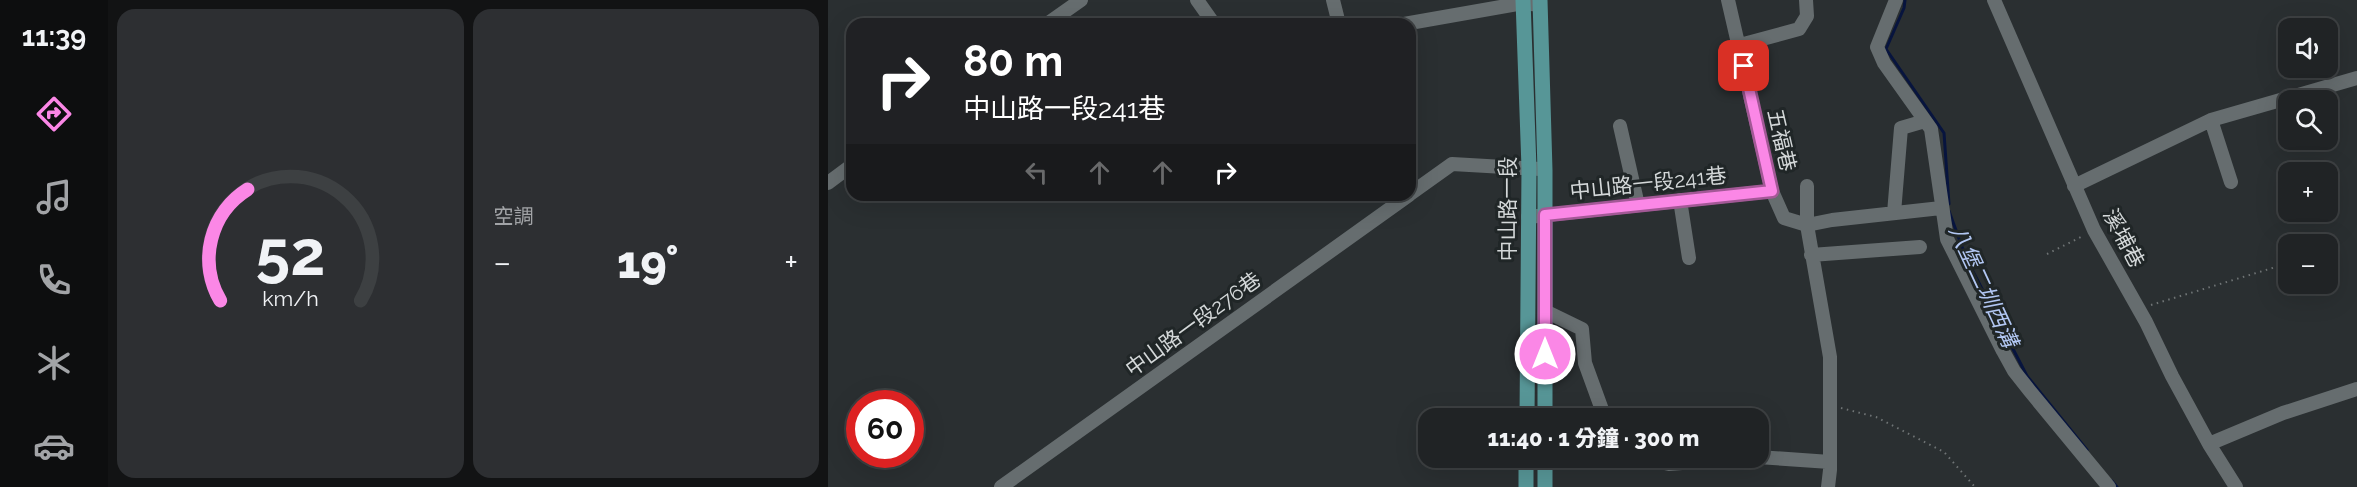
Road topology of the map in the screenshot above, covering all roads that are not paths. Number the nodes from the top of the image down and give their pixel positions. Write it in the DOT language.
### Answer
graph roads {
  1 [pos="1081,0"];
  2 [pos="1197,0"];
  3 [pos="1333,0"];
  4 [pos="1728,0"];
  5 [pos="1806,0"];
  6 [pos="1896,0"];
  7 [pos="1994,0"];
  8 [pos="1523,2"];
  9 [pos="1540,3"];
  10 [pos="1056,18"];
  11 [pos="1210,18"];
  12 [pos="1338,18"];
  13 [pos="1416,22"];
  14 [pos="1740,45"];
  15 [pos="2357,78"];
  16 [pos="2211,120"];
  17 [pos="1925,121"];
  18 [pos="1620,126"];
  19 [pos="1529,168"];
  20 [pos="846,170"];
  21 [pos="1545,170"];
  22 [pos="2231,182"];
  23 [pos="828,183"];
  24 [pos="1807,186"];
  25 [pos="2074,186"];
  26 [pos="1416,190"];
  27 [pos="1772,191"];
  28 [pos="1680,200"];
  29 [pos="1401,201"];
  30 [pos="1638,205"];
  31 [pos="1941,208"];
  32 [pos="1894,213"];
  33 [pos="1545,215"];
  34 [pos="1528,217"];
  35 [pos="1807,225"];
  36 [pos="1920,247"];
  37 [pos="1811,255"];
  38 [pos="1689,258"];
  39 [pos="1545,311"];
  40 [pos="2357,389"];
  41 [pos="1527,408"];
  42 [pos="1545,408"];
  43 [pos="1602,408"];
  44 [pos="2209,444"];
  45 [pos="1769,458"];
  46 [pos="1830,462"];
  47 [pos="1526,468"];
  48 [pos="1545,468"];
  49 [pos="1001,487"];
  50 [pos="1526,487"];
  51 [pos="1545,487"];
  52 [pos="1828,487"];
  53 [pos="2109,487"];
  54 [pos="2236,487"];
  1 -- 10 [label="street"];
  2 -- 11 [label="street"];
  3 -- 12 [label="street"];
  4 -- 14 [label="street, 五福巷"];
  5 -- 14 [label="street"];
  6 -- 17 [label="street"];
  7 -- 25 [label="street, 溪埔巷"];
  8 -- 9 [label="street"];
  8 -- 13 [label="street"];
  8 -- 19 [label="main road, 中山路一段"];
  9 -- 21 [label="main road, 中山路一段"];
  14 -- 27 [label="street, 五福巷"];
  15 -- 16 [label="street"];
  16 -- 22 [label="street"];
  16 -- 25 [label="street"];
  17 -- 31 [label="street"];
  17 -- 32 [label="street"];
  18 -- 30 [label="street"];
  19 -- 21 [label="street, 中山路一段276巷"];
  19 -- 26 [label="street, 中山路一段276巷"];
  19 -- 34 [label="main road, 中山路一段"];
  20 -- 23 [label="street"];
  21 -- 33 [label="main road, 中山路一段"];
  24 -- 35 [label="street"];
  25 -- 44 [label="street, 溪埔巷"];
  27 -- 28 [label="street, 中山路一段241巷"];
  27 -- 35 [label="street, 五福巷"];
  28 -- 30 [label="street, 中山路一段241巷"];
  28 -- 38 [label="street"];
  29 -- 49 [label="street, 中山路一段276巷"];
  30 -- 33 [label="street, 中山路一段241巷"];
  31 -- 32 [label="street"];
  31 -- 53 [label="street"];
  32 -- 35 [label="street"];
  33 -- 34 [label="street, 中山路一段241巷"];
  33 -- 39 [label="main road, 中山路一段"];
  34 -- 41 [label="main road, 中山路一段"];
  35 -- 37 [label="street"];
  36 -- 37 [label="street"];
  37 -- 46 [label="street"];
  39 -- 42 [label="main road, 中山路一段"];
  39 -- 43 [label="street"];
  40 -- 44 [label="street"];
  44 -- 54 [label="street, 溪埔巷"];
  45 -- 46 [label="street"];
  46 -- 52 [label="street"];
  47 -- 50 [label="main road"];
  48 -- 51 [label="main road"];
}
